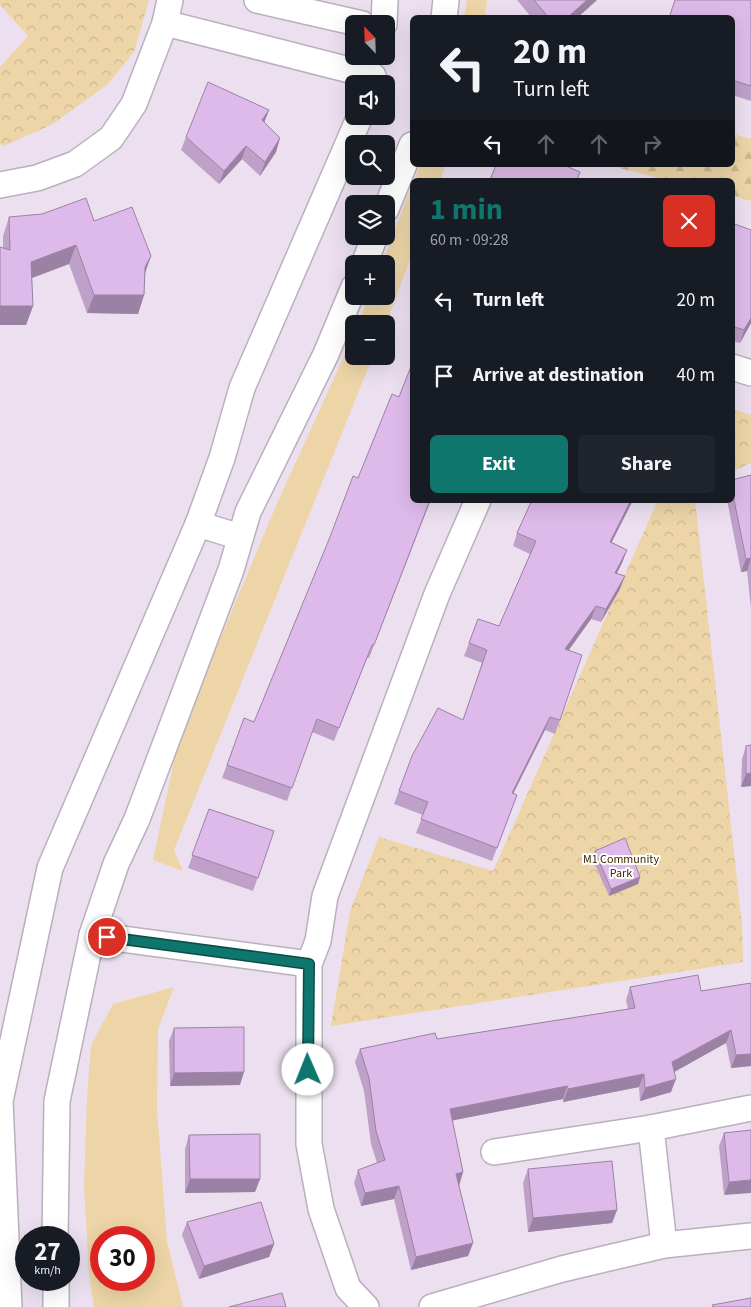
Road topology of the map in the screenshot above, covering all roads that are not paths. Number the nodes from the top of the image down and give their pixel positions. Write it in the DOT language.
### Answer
graph roads {
  1 [pos="257,0"];
  2 [pos="385,0"];
  3 [pos="446,0"];
  4 [pos="167,12"];
  5 [pos="384,15"];
  6 [pos="444,15"];
  7 [pos="345,20"];
  8 [pos="373,72"];
  9 [pos="356,125"];
  10 [pos="410,150"];
  11 [pos="0,184"];
  12 [pos="392,195"];
  13 [pos="346,305"];
  14 [pos="735,368"];
  15 [pos="751,373"];
  16 [pos="477,503"];
  17 [pos="198,524"];
  18 [pos="240,538"];
  19 [pos="92,935"];
  20 [pos="309,964"];
  21 [pos="751,1108"];
  22 [pos="651,1128"];
  23 [pos="494,1152"];
  24 [pos="55,1226"];
  25 [pos="751,1236"];
  26 [pos="664,1245"];
  27 [pos="56,1291"];
  28 [pos="9,1307"];
  29 [pos="56,1307"];
  30 [pos="366,1307"];
  31 [pos="432,1307"];
  1 -- 7 [label="street"];
  2 -- 5 [label="street"];
  3 -- 6 [label="street"];
  4 -- 8 [label="street"];
  4 -- 11 [label="street"];
  9 -- 17 [label="street"];
  10 -- 12 [label="street"];
  13 -- 18 [label="street"];
  14 -- 15 [label="street"];
  16 -- 20 [label="street"];
  17 -- 18 [label="street"];
  17 -- 28 [label="street"];
  18 -- 19 [label="street"];
  19 -- 20 [label="street"];
  19 -- 24 [label="street"];
  20 -- 30 [label="street"];
  21 -- 22 [label="street"];
  22 -- 23 [label="street"];
  22 -- 26 [label="street"];
  25 -- 26 [label="street"];
  26 -- 31 [label="street"];
  27 -- 29 [label="street"];
}
